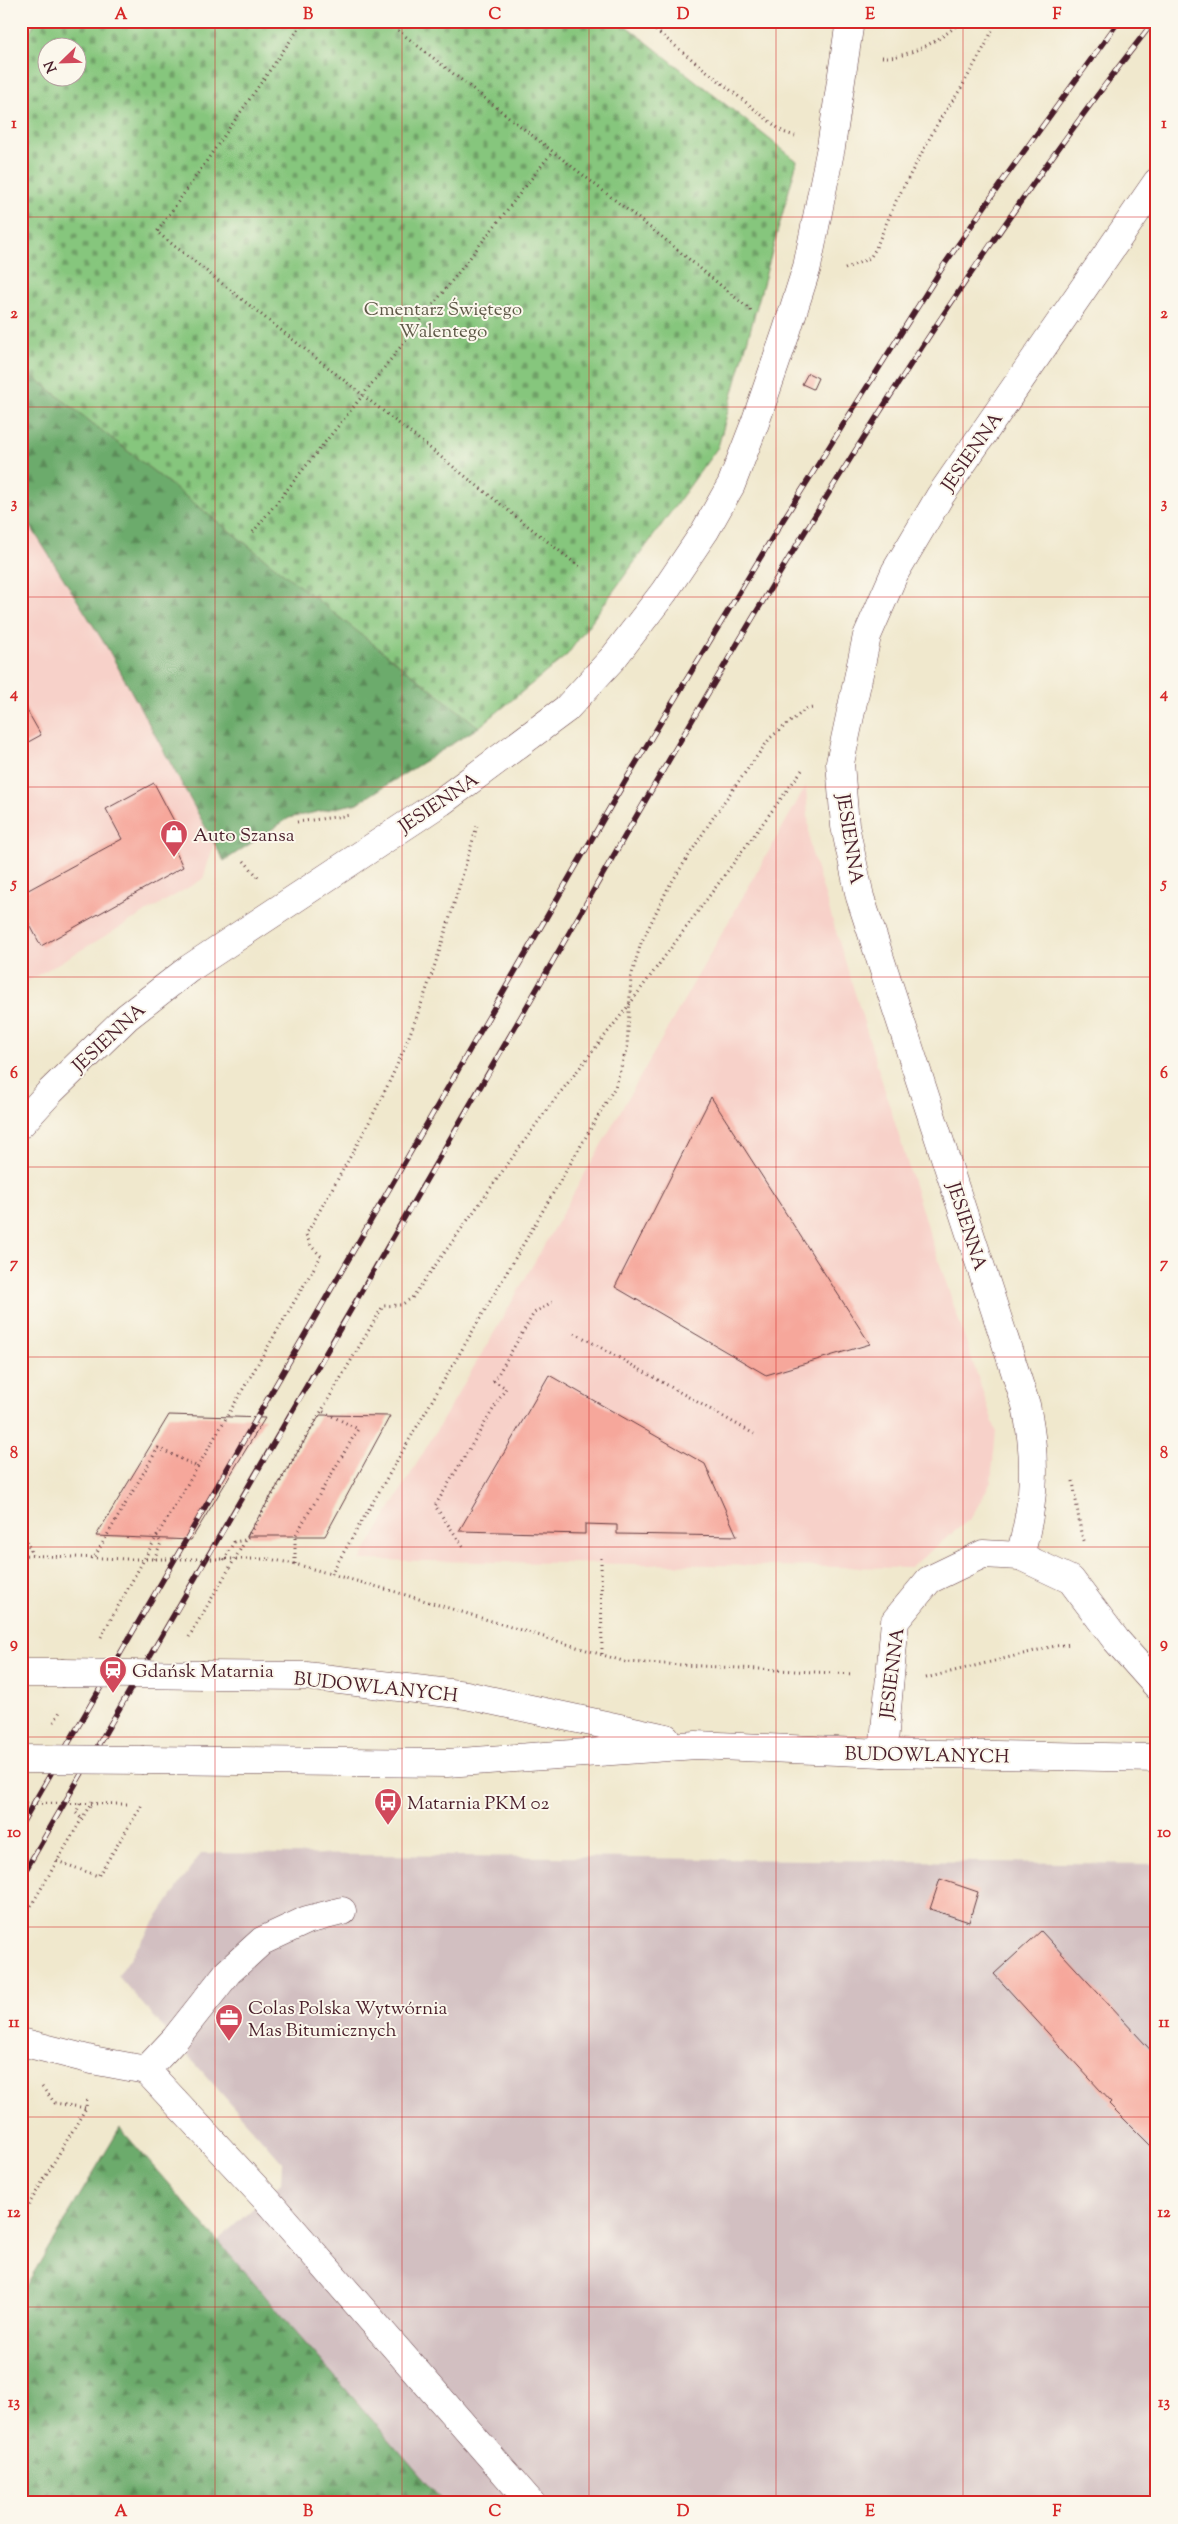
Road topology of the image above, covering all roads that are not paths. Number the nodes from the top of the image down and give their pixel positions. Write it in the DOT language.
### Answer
graph roads {
  1 [pos="850,21"];
  2 [pos="1157,182"];
  3 [pos="21,1124"];
  4 [pos="1020,1556"];
  5 [pos="21,1672"];
  6 [pos="1157,1686"];
  7 [pos="696,1745"];
  8 [pos="883,1754"];
  9 [pos="1157,1758"];
  10 [pos="21,1759"];
  11 [pos="342,1911"];
  12 [pos="21,2042"];
  13 [pos="146,2070"];
  14 [pos="531,2503"];
  1 -- 3 [label="street, JESIENNA"];
  2 -- 4 [label="street, JESIENNA"];
  4 -- 6 [label="street, JESIENNA"];
  4 -- 8 [label="street, JESIENNA"];
  5 -- 7 [label="street, BUDOWLANYCH, bridge"];
  7 -- 8 [label="street, BUDOWLANYCH"];
  7 -- 10 [label="street, BUDOWLANYCH, bridge"];
  8 -- 9 [label="street, BUDOWLANYCH"];
  11 -- 13 [label="street"];
  12 -- 13 [label="street"];
  13 -- 14 [label="street"];
}
